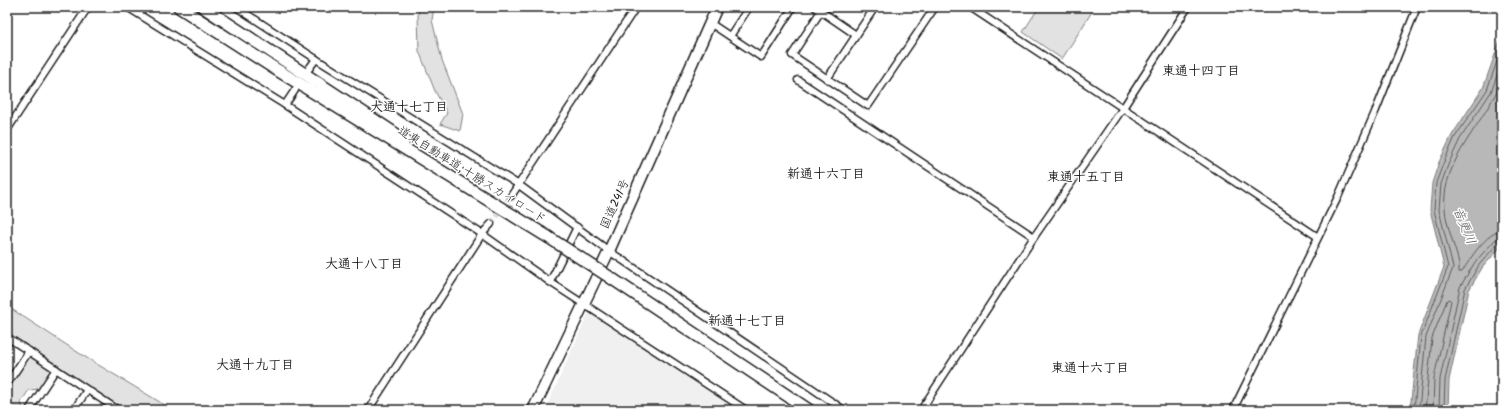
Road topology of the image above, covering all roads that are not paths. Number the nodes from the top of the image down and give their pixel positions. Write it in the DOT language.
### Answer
graph roads {
  1 [pos="88,7"];
  2 [pos="127,7"];
  3 [pos="179,7"];
  4 [pos="203,7"];
  5 [pos="236,7"];
  6 [pos="636,7"];
  7 [pos="717,7"];
  8 [pos="749,7"];
  9 [pos="793,7"];
  10 [pos="815,7"];
  11 [pos="876,7"];
  12 [pos="936,7"];
  13 [pos="970,7"];
  14 [pos="1188,7"];
  15 [pos="1417,7"];
  16 [pos="821,11"];
  17 [pos="710,23"];
  18 [pos="856,35"];
  19 [pos="730,36"];
  20 [pos="316,59"];
  21 [pos="308,70"];
  22 [pos="827,79"];
  23 [pos="798,80"];
  24 [pos="295,90"];
  25 [pos="285,105"];
  26 [pos="1123,108"];
  27 [pos="7,130"];
  28 [pos="519,185"];
  29 [pos="511,196"];
  30 [pos="491,224"];
  31 [pos="576,227"];
  32 [pos="482,234"];
  33 [pos="548,237"];
  34 [pos="1034,237"];
  35 [pos="1318,237"];
  36 [pos="609,251"];
  37 [pos="550,282"];
  38 [pos="584,303"];
  39 [pos="7,337"];
  40 [pos="29,351"];
  41 [pos="56,369"];
  42 [pos="7,384"];
  43 [pos="87,390"];
  44 [pos="29,410"];
  45 [pos="74,410"];
  46 [pos="118,410"];
  47 [pos="368,410"];
  48 [pos="533,410"];
  49 [pos="746,410"];
  50 [pos="809,410"];
  51 [pos="844,410"];
  52 [pos="921,410"];
  53 [pos="1233,410"];
  1 -- 27 [label="street"];
  2 -- 25 [label="street"];
  3 -- 33 [label="highway, 道東自動車道;十勝スカイロード"];
  4 -- 33 [label="highway, 道東自動車道;十勝スカイロード"];
  5 -- 20 [label="street"];
  6 -- 28 [label="street"];
  7 -- 17 [label="highway, 国道241号"];
  8 -- 19 [label="street"];
  9 -- 19 [label="street"];
  10 -- 16 [label="street"];
  11 -- 18 [label="street"];
  12 -- 22 [label="street"];
  13 -- 26 [label="street"];
  14 -- 26 [label="street"];
  15 -- 35 [label="street"];
  16 -- 18 [label="street"];
  16 -- 22 [label="street"];
  17 -- 19 [label="street"];
  17 -- 36 [label="highway, 国道241号"];
  18 -- 22 [label="street"];
  20 -- 21 [label="street"];
  20 -- 28 [label="street"];
  23 -- 34 [label="street"];
  24 -- 25 [label="street"];
  25 -- 32 [label="street"];
  26 -- 34 [label="street"];
  26 -- 35 [label="street"];
  28 -- 29 [label="street"];
  28 -- 31 [label="street"];
  30 -- 32 [label="street"];
  31 -- 36 [label="street"];
  31 -- 37 [label="street"];
  32 -- 37 [label="street"];
  32 -- 47 [label="street"];
  33 -- 50 [label="highway, 道東自動車道;十勝スカイロード, bridge"];
  34 -- 52 [label="street"];
  35 -- 53 [label="street"];
  36 -- 38 [label="highway, 国道241号"];
  36 -- 51 [label="street"];
  37 -- 38 [label="street"];
  38 -- 48 [label="highway, 国道241号"];
  38 -- 49 [label="street"];
  39 -- 40 [label="street"];
  40 -- 41 [label="street"];
  40 -- 42 [label="street"];
  41 -- 43 [label="street"];
  41 -- 44 [label="street"];
  43 -- 45 [label="street"];
  43 -- 46 [label="street"];
}
